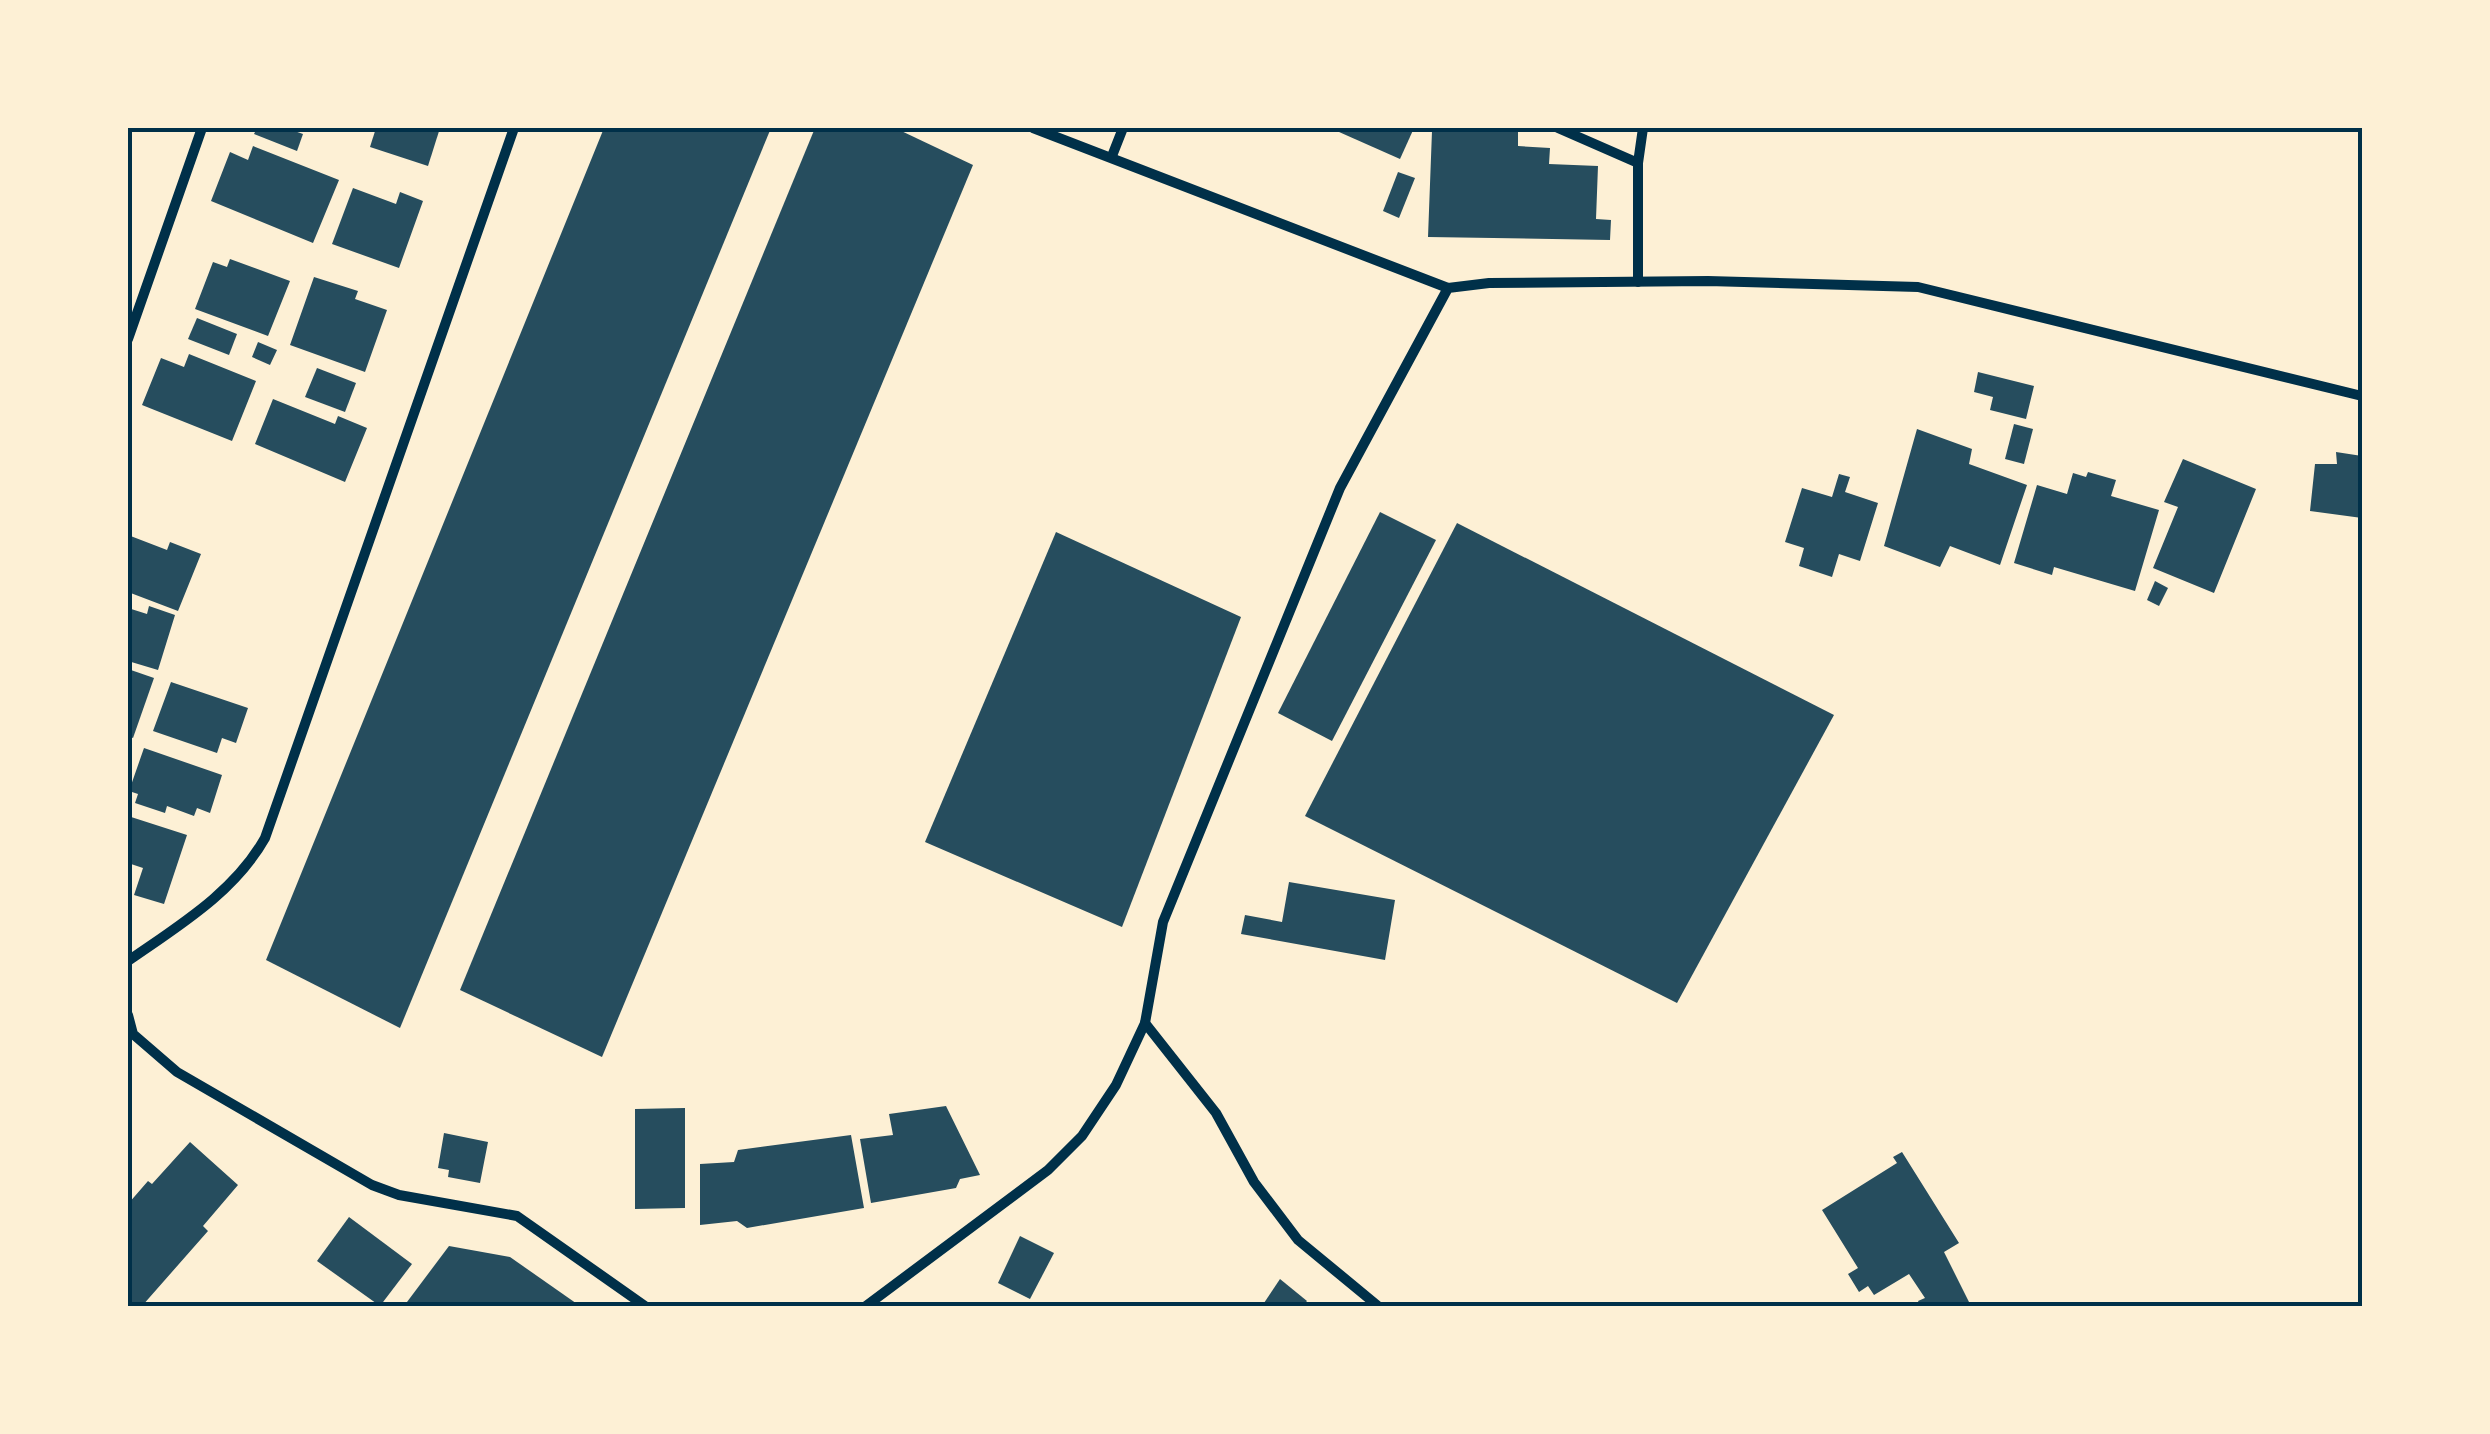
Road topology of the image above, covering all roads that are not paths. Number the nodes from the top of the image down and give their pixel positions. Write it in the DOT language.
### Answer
graph roads {
  1 [pos="202,128"];
  2 [pos="514,128"];
  3 [pos="1033,128"];
  4 [pos="1123,128"];
  5 [pos="1558,128"];
  6 [pos="1644,128"];
  7 [pos="1112,156"];
  8 [pos="1638,163"];
  9 [pos="1638,282"];
  10 [pos="1448,288"];
  11 [pos="128,339"];
  12 [pos="2362,396"];
  13 [pos="128,961"];
  14 [pos="128,1015"];
  15 [pos="1145,1024"];
  16 [pos="644,1306"];
  17 [pos="866,1306"];
  18 [pos="1378,1306"];
  1 -- 11 [label="street"];
  2 -- 13 [label="street"];
  3 -- 7 [label="street"];
  4 -- 7 [label="street"];
  5 -- 8 [label="street"];
  6 -- 8 [label="street"];
  7 -- 10 [label="street"];
  8 -- 9 [label="street"];
  9 -- 10 [label="street"];
  9 -- 12 [label="street"];
  10 -- 15 [label="street"];
  14 -- 16 [label="street"];
  15 -- 17 [label="street"];
  15 -- 18 [label="street"];
}
